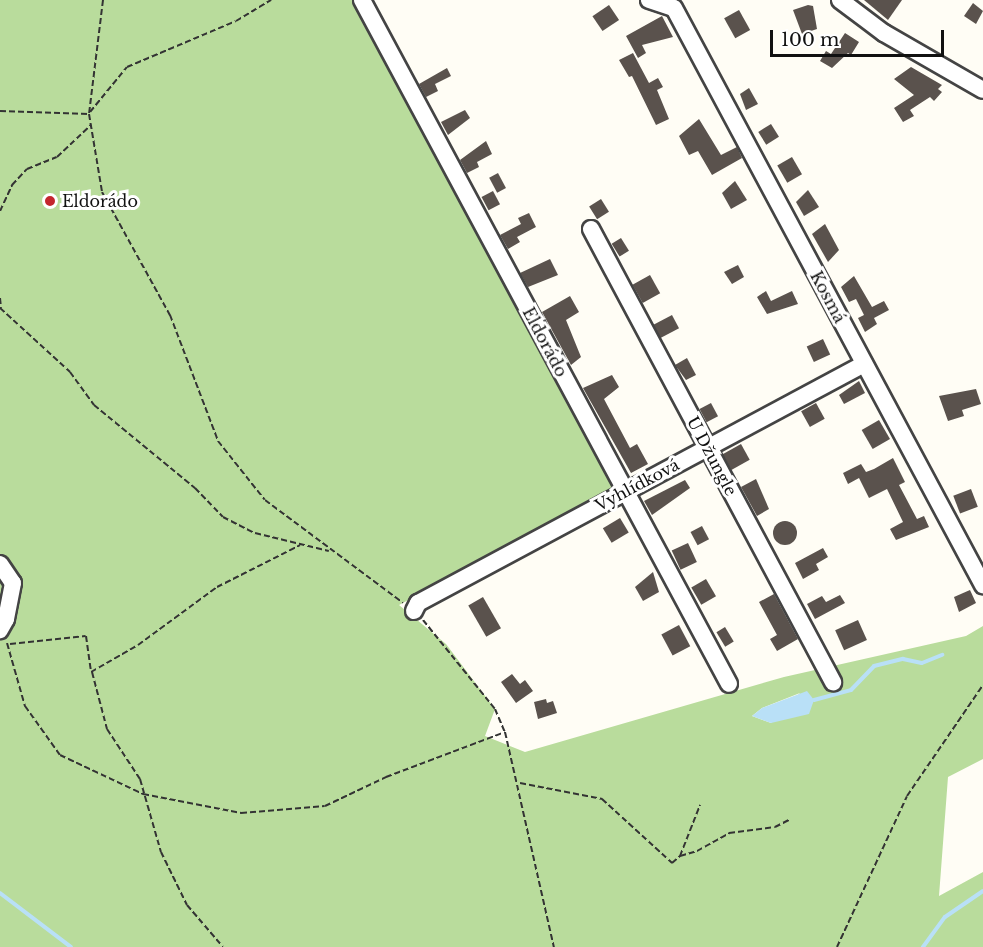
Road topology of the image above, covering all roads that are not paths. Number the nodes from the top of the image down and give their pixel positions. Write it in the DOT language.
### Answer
graph roads {
  1 [pos="362,0"];
  2 [pos="649,0"];
  3 [pos="840,0"];
  4 [pos="679,4"];
  5 [pos="983,90"];
  6 [pos="591,229"];
  7 [pos="864,364"];
  8 [pos="707,447"];
  9 [pos="625,492"];
  10 [pos="0,564"];
  11 [pos="983,585"];
  12 [pos="414,611"];
  13 [pos="5,638"];
  14 [pos="833,682"];
  15 [pos="729,684"];
  1 -- 9 [label="street, Eldorádo"];
  2 -- 4 [label="street, Kosmá"];
  3 -- 5 [label="street"];
  4 -- 7 [label="street, Kosmá"];
  6 -- 8 [label="street, U Džungle"];
  7 -- 8 [label="street, Vyhlídková"];
  7 -- 11 [label="street, Kosmá"];
  8 -- 9 [label="street, Vyhlídková"];
  8 -- 14 [label="street, U Džungle"];
  9 -- 12 [label="street, Vyhlídková"];
  9 -- 15 [label="street, Eldorádo"];
  10 -- 13 [label="street"];
}
